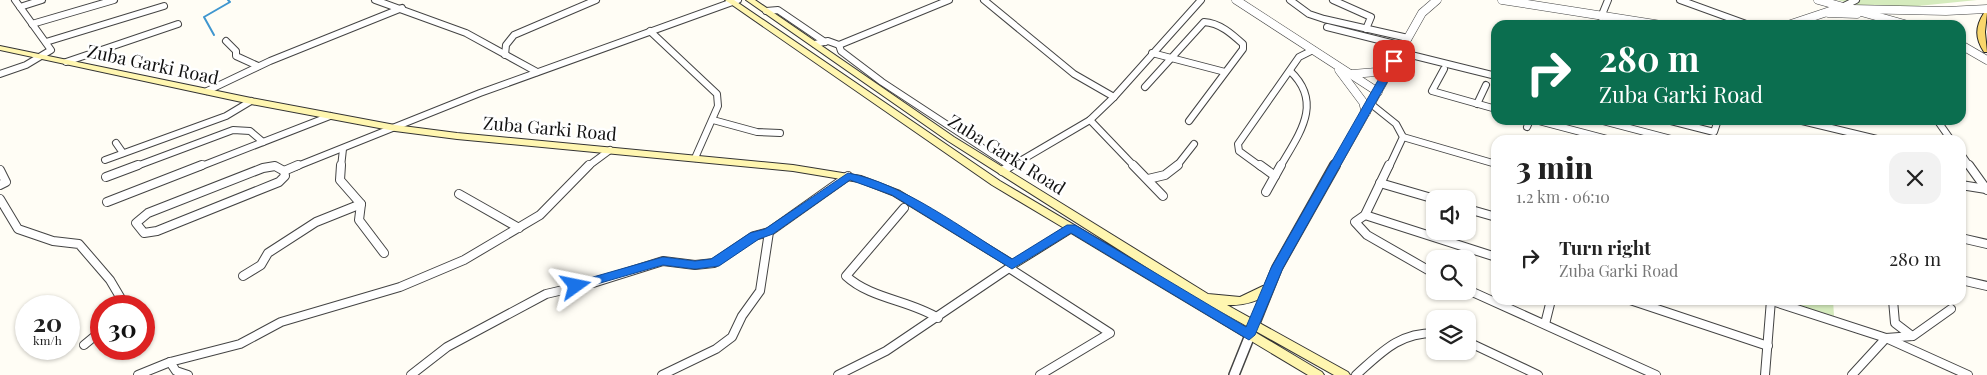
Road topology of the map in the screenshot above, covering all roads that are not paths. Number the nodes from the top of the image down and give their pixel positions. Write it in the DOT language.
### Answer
graph roads {
  1 [pos="14,0"];
  2 [pos="42,0"];
  3 [pos="114,0"];
  4 [pos="375,0"];
  5 [pos="596,0"];
  6 [pos="750,0"];
  7 [pos="949,0"];
  8 [pos="984,0"];
  9 [pos="1201,0"];
  10 [pos="1236,0"];
  11 [pos="1290,0"];
  12 [pos="1333,0"];
  13 [pos="1502,0"];
  14 [pos="1608,0"];
  15 [pos="1680,0"];
  16 [pos="1818,0"];
  17 [pos="1856,0"];
  18 [pos="733,1"];
  19 [pos="1433,1"];
  20 [pos="20,6"];
  21 [pos="164,6"];
  22 [pos="1842,7"];
  23 [pos="402,8"];
  24 [pos="1852,9"];
  25 [pos="1987,9"];
  26 [pos="1818,13"];
  27 [pos="1872,15"];
  28 [pos="1987,15"];
  29 [pos="1601,18"];
  30 [pos="1618,20"];
  31 [pos="1735,20"];
  32 [pos="1800,20"];
  33 [pos="1890,20"];
  34 [pos="32,24"];
  35 [pos="178,24"];
  36 [pos="1327,27"];
  37 [pos="1366,28"];
  38 [pos="650,31"];
  39 [pos="226,41"];
  40 [pos="46,42"];
  41 [pos="820,43"];
  42 [pos="839,45"];
  43 [pos="1403,45"];
  44 [pos="0,48"];
  45 [pos="1966,48"];
  46 [pos="1313,50"];
  47 [pos="1987,50"];
  48 [pos="1152,53"];
  49 [pos="505,55"];
  50 [pos="40,58"];
  51 [pos="1173,59"];
  52 [pos="1987,60"];
  53 [pos="66,62"];
  54 [pos="1334,64"];
  55 [pos="258,66"];
  56 [pos="1444,69"];
  57 [pos="1290,71"];
  58 [pos="1389,71"];
  59 [pos="537,72"];
  60 [pos="1225,72"];
  61 [pos="1346,72"];
  62 [pos="0,74"];
  63 [pos="1491,74"];
  64 [pos="1486,85"];
  65 [pos="1145,87"];
  66 [pos="207,91"];
  67 [pos="1378,92"];
  68 [pos="1114,97"];
  69 [pos="251,101"];
  70 [pos="1371,104"];
  71 [pos="1477,104"];
  72 [pos="1491,108"];
  73 [pos="1366,113"];
  74 [pos="330,116"];
  75 [pos="713,120"];
  76 [pos="1090,120"];
  77 [pos="1189,121"];
  78 [pos="1554,125"];
  79 [pos="1618,125"];
  80 [pos="1687,125"];
  81 [pos="1716,125"];
  82 [pos="1819,125"];
  83 [pos="395,128"];
  84 [pos="780,133"];
  85 [pos="1592,135"];
  86 [pos="1656,135"];
  87 [pos="1860,135"];
  88 [pos="1403,137"];
  89 [pos="262,142"];
  90 [pos="116,143"];
  91 [pos="1194,144"];
  92 [pos="343,149"];
  93 [pos="610,150"];
  94 [pos="124,153"];
  95 [pos="696,158"];
  96 [pos="105,160"];
  97 [pos="1966,161"];
  98 [pos="1491,163"];
  99 [pos="1006,169"];
  100 [pos="0,170"];
  101 [pos="284,171"];
  102 [pos="848,176"];
  103 [pos="1275,176"];
  104 [pos="106,177"];
  105 [pos="1148,179"];
  106 [pos="1380,183"];
  107 [pos="0,184"];
  108 [pos="1966,186"];
  109 [pos="1987,189"];
  110 [pos="1266,192"];
  111 [pos="458,194"];
  112 [pos="1163,196"];
  113 [pos="1426,196"];
  114 [pos="0,199"];
  115 [pos="107,202"];
  116 [pos="361,204"];
  117 [pos="904,208"];
  118 [pos="1476,211"];
  119 [pos="1365,215"];
  120 [pos="1491,216"];
  121 [pos="519,228"];
  122 [pos="1071,228"];
  123 [pos="769,232"];
  124 [pos="1966,239"];
  125 [pos="1987,244"];
  126 [pos="384,253"];
  127 [pos="1491,255"];
  128 [pos="1011,266"];
  129 [pos="1426,269"];
  130 [pos="243,276"];
  131 [pos="1966,281"];
  132 [pos="1186,286"];
  133 [pos="1987,286"];
  134 [pos="1267,289"];
  135 [pos="1476,294"];
  136 [pos="119,295"];
  137 [pos="1491,300"];
  138 [pos="1502,305"];
  139 [pos="1550,305"];
  140 [pos="1645,305"];
  141 [pos="1770,305"];
  142 [pos="1785,305"];
  143 [pos="1893,305"];
  144 [pos="1951,309"];
  145 [pos="938,318"];
  146 [pos="1545,324"];
  147 [pos="1251,330"];
  148 [pos="1426,332"];
  149 [pos="1913,336"];
  150 [pos="1886,338"];
  151 [pos="90,340"];
  152 [pos="84,345"];
  153 [pos="1476,346"];
  154 [pos="1768,346"];
  155 [pos="170,362"];
  156 [pos="138,375"];
  157 [pos="188,375"];
  158 [pos="411,375"];
  159 [pos="662,375"];
  160 [pos="838,375"];
  161 [pos="1040,375"];
  162 [pos="1234,375"];
  163 [pos="1318,375"];
  164 [pos="1344,375"];
  165 [pos="1356,375"];
  166 [pos="1538,375"];
  167 [pos="1656,375"];
  168 [pos="1765,375"];
  169 [pos="1852,375"];
  170 [pos="1968,375"];
  1 -- 20 [label="street"];
  2 -- 20 [label="street"];
  3 -- 34 [label="street"];
  4 -- 23 [label="street"];
  5 -- 49 [label="street"];
  6 -- 41 [label="main road, Zuba Garki Road"];
  7 -- 42 [label="street"];
  8 -- 68 [label="street"];
  9 -- 48 [label="street"];
  10 -- 46 [label="street"];
  11 -- 37 [label="street"];
  12 -- 37 [label="street"];
  13 -- 29 [label="street"];
  14 -- 29 [label="street"];
  15 -- 31 [label="street"];
  16 -- 22 [label="street"];
  17 -- 22 [label="street"];
  18 -- 38 [label="street"];
  18 -- 122 [label="main road, Zuba Garki Road"];
  19 -- 43 [label="street"];
  20 -- 34 [label="street"];
  21 -- 40 [label="street"];
  22 -- 24 [label="street"];
  22 -- 26 [label="street"];
  23 -- 49 [label="street"];
  23 -- 55 [label="street"];
  24 -- 25 [label="street"];
  24 -- 27 [label="street"];
  26 -- 27 [label="street"];
  26 -- 32 [label="street"];
  27 -- 33 [label="street"];
  28 -- 47 [label="main road"];
  29 -- 30 [label="street"];
  34 -- 40 [label="street"];
  35 -- 53 [label="street"];
  36 -- 43 [label="street"];
  37 -- 43 [label="street"];
  38 -- 59 [label="street"];
  38 -- 75 [label="street"];
  39 -- 55 [label="street"];
  40 -- 50 [label="street"];
  41 -- 42 [label="street"];
  41 -- 99 [label="main road, Zuba Garki Road"];
  42 -- 99 [label="street"];
  43 -- 58 [label="street"];
  43 -- 63 [label="street"];
  44 -- 50 [label="main road, Zuba Garki Road"];
  45 -- 52 [label="street"];
  46 -- 54 [label="street"];
  46 -- 57 [label="street"];
  48 -- 51 [label="street"];
  48 -- 68 [label="street"];
  49 -- 59 [label="street"];
  50 -- 53 [label="main road, Zuba Garki Road"];
  50 -- 62 [label="street"];
  51 -- 60 [label="street"];
  51 -- 60 [label="street"];
  51 -- 65 [label="street"];
  53 -- 66 [label="main road, Zuba Garki Road"];
  54 -- 61 [label="street"];
  54 -- 73 [label="street"];
  55 -- 66 [label="street"];
  56 -- 71 [label="street"];
  57 -- 103 [label="street"];
  57 -- 103 [label="street"];
  58 -- 61 [label="street"];
  58 -- 67 [label="street"];
  59 -- 83 [label="street"];
  60 -- 77 [label="street"];
  61 -- 67 [label="street"];
  64 -- 71 [label="street"];
  66 -- 69 [label="main road, Zuba Garki Road"];
  67 -- 70 [label="street"];
  68 -- 76 [label="street"];
  69 -- 74 [label="main road, Zuba Garki Road"];
  69 -- 94 [label="street"];
  70 -- 73 [label="street"];
  70 -- 88 [label="street"];
  71 -- 72 [label="street"];
  73 -- 134 [label="street"];
  74 -- 83 [label="main road, Zuba Garki Road"];
  74 -- 89 [label="street"];
  75 -- 84 [label="street"];
  75 -- 95 [label="street"];
  76 -- 99 [label="street"];
  76 -- 105 [label="street"];
  78 -- 85 [label="street"];
  79 -- 86 [label="street"];
  80 -- 81 [label="street"];
  82 -- 87 [label="street"];
  83 -- 92 [label="street"];
  83 -- 93 [label="main road, Zuba Garki Road"];
  88 -- 98 [label="street"];
  88 -- 106 [label="street"];
  89 -- 104 [label="street"];
  89 -- 115 [label="street"];
  90 -- 94 [label="street"];
  91 -- 105 [label="street"];
  92 -- 101 [label="street"];
  92 -- 116 [label="street"];
  93 -- 95 [label="main road, Zuba Garki Road"];
  93 -- 121 [label="street"];
  94 -- 96 [label="street"];
  95 -- 102 [label="main road, Zuba Garki Road"];
  97 -- 109 [label="street"];
  99 -- 132 [label="main road, Zuba Garki Road"];
  100 -- 107 [label="street"];
  101 -- 101 [label="street"];
  102 -- 123 [label="street"];
  102 -- 128 [label="main road, Zuba Garki Road"];
  103 -- 110 [label="street"];
  105 -- 112 [label="street"];
  106 -- 113 [label="street"];
  106 -- 119 [label="street"];
  108 -- 109 [label="street"];
  111 -- 121 [label="street"];
  114 -- 136 [label="street"];
  116 -- 126 [label="street"];
  116 -- 130 [label="street"];
  117 -- 145 [label="street"];
  118 -- 120 [label="street"];
  119 -- 127 [label="street"];
  119 -- 129 [label="street"];
  121 -- 155 [label="street"];
  122 -- 128 [label="main road"];
  122 -- 147 [label="main road, Zuba Garki Road"];
  123 -- 158 [label="street"];
  123 -- 159 [label="street"];
  124 -- 125 [label="street"];
  128 -- 145 [label="street"];
  128 -- 161 [label="street"];
  131 -- 133 [label="street"];
  132 -- 134 [label="main road"];
  132 -- 147 [label="main road, Zuba Garki Road"];
  134 -- 147 [label="street"];
  135 -- 137 [label="street"];
  138 -- 146 [label="street"];
  139 -- 146 [label="street"];
  140 -- 154 [label="street"];
  141 -- 154 [label="street"];
  142 -- 150 [label="street"];
  143 -- 149 [label="street"];
  144 -- 149 [label="street"];
  145 -- 160 [label="street"];
  146 -- 167 [label="street"];
  147 -- 162 [label="street"];
  147 -- 163 [label="main road"];
  147 -- 164 [label="main road"];
  148 -- 165 [label="street"];
  149 -- 150 [label="street"];
  150 -- 169 [label="street"];
  150 -- 170 [label="street"];
  151 -- 152 [label="street"];
  153 -- 166 [label="street"];
  154 -- 168 [label="street"];
  155 -- 156 [label="street"];
  155 -- 157 [label="street"];
}
